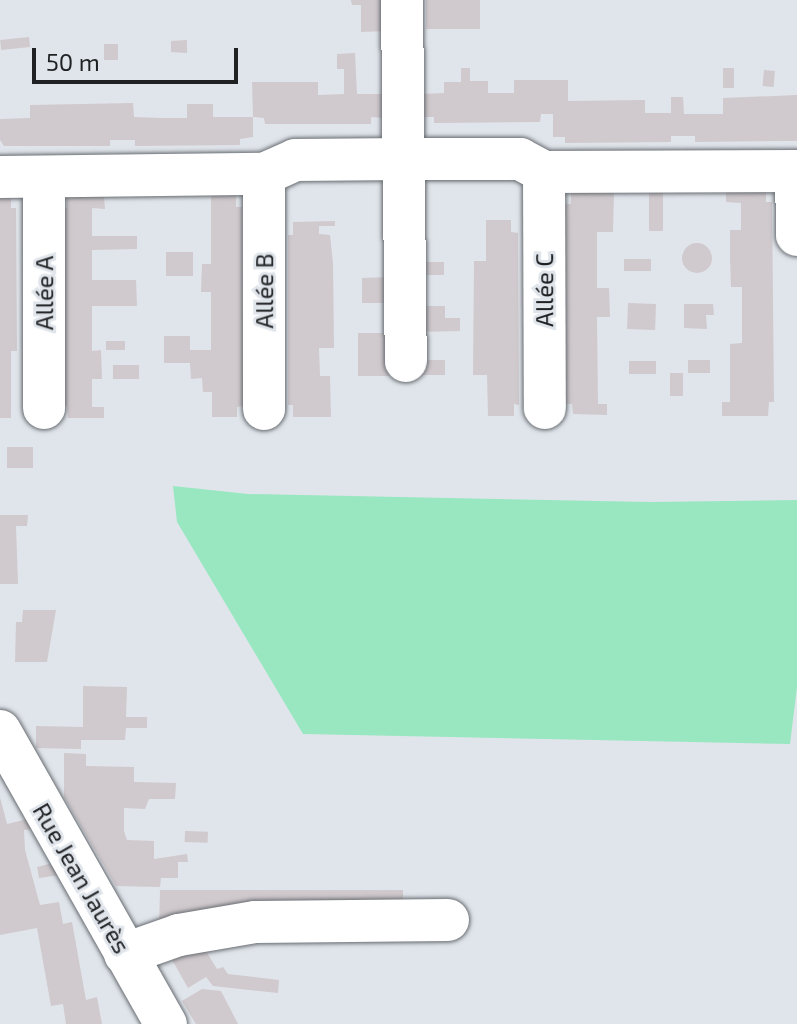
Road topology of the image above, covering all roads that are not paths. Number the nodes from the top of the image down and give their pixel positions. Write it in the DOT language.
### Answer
graph roads {
  1 [pos="402,0"];
  2 [pos="404,159"];
  3 [pos="796,171"];
  4 [pos="544,172"];
  5 [pos="264,174"];
  6 [pos="0,177"];
  7 [pos="44,177"];
  8 [pos="797,235"];
  9 [pos="406,361"];
  10 [pos="44,408"];
  11 [pos="545,408"];
  12 [pos="264,409"];
  13 [pos="0,731"];
  14 [pos="448,920"];
  15 [pos="125,954"];
  16 [pos="166,1024"];
  1 -- 2 [label="street"];
  2 -- 4 [label="street"];
  2 -- 5 [label="street"];
  2 -- 9 [label="street"];
  3 -- 4 [label="street"];
  3 -- 8 [label="street"];
  4 -- 11 [label="street, Allée C"];
  5 -- 7 [label="street"];
  5 -- 12 [label="street, Allée B"];
  6 -- 7 [label="street"];
  7 -- 10 [label="street, Allée A"];
  13 -- 15 [label="street, Rue Jean Jaurès"];
  14 -- 15 [label="street"];
  15 -- 16 [label="street, Rue Jean Jaurès"];
}
